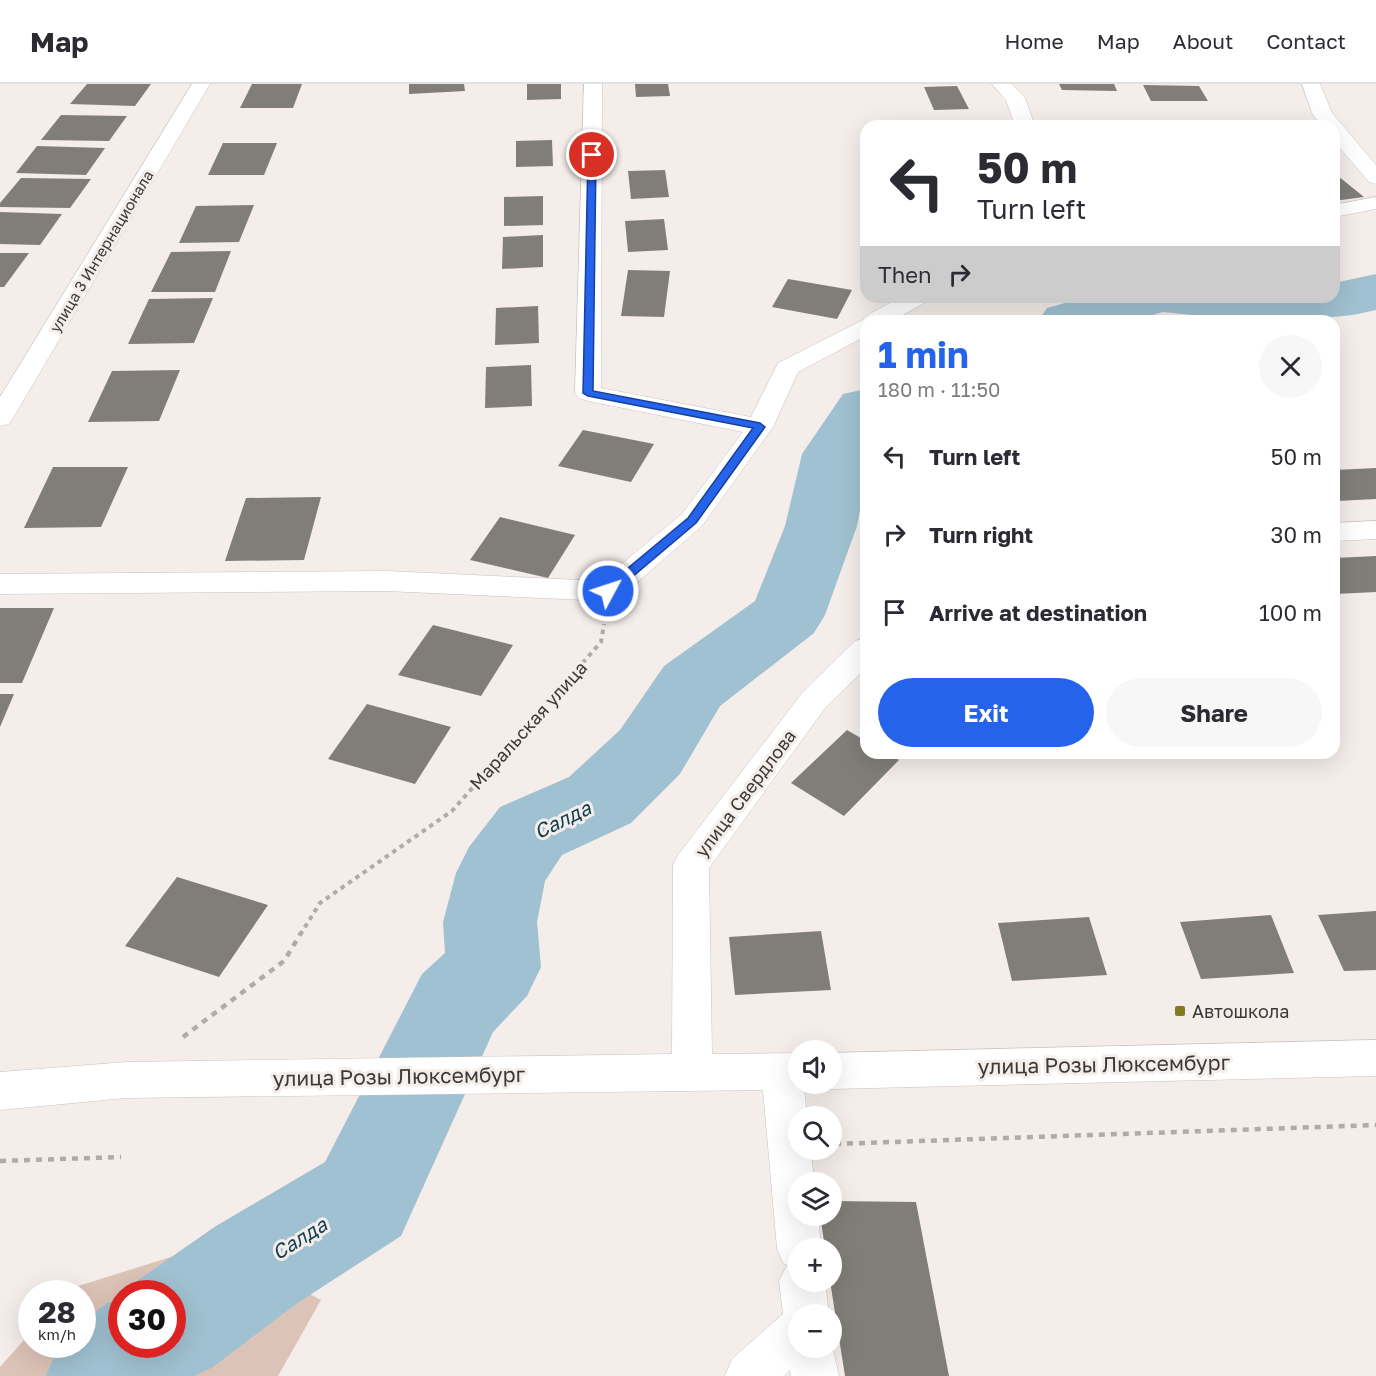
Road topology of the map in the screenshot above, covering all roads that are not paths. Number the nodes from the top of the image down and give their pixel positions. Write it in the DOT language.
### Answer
graph roads {
  1 [pos="201,84"];
  2 [pos="593,84"];
  3 [pos="1001,84"];
  4 [pos="1311,84"];
  5 [pos="1023,120"];
  6 [pos="1327,120"];
  7 [pos="1340,136"];
  8 [pos="1376,178"];
  9 [pos="1376,203"];
  10 [pos="1340,210"];
  11 [pos="907,303"];
  12 [pos="885,315"];
  13 [pos="860,329"];
  14 [pos="0,418"];
  15 [pos="760,427"];
  16 [pos="1376,530"];
  17 [pos="1340,532"];
  18 [pos="0,584"];
  19 [pos="860,655"];
  20 [pos="1376,1058"];
  21 [pos="842,1071"];
  22 [pos="788,1072"];
  23 [pos="692,1073"];
  24 [pos="0,1091"];
  25 [pos="791,1094"];
  26 [pos="798,1238"];
  27 [pos="788,1340"];
  28 [pos="812,1358"];
  29 [pos="749,1376"];
  30 [pos="815,1376"];
  1 -- 14 [label="street, улица 3 Интернационала"];
  2 -- 15 [label="street"];
  3 -- 5 [label="street"];
  4 -- 6 [label="street"];
  7 -- 8 [label="street"];
  9 -- 10 [label="street"];
  11 -- 12 [label="street"];
  13 -- 15 [label="street"];
  15 -- 18 [label="street"];
  16 -- 17 [label="street"];
  19 -- 23 [label="street, улица Свердлова"];
  20 -- 21 [label="street, улица Розы Люксембург"];
  22 -- 23 [label="street, улица Розы Люксембург"];
  23 -- 24 [label="street, улица Розы Люксембург"];
  25 -- 26 [label="street"];
  27 -- 29 [label="street"];
  28 -- 30 [label="street"];
}
